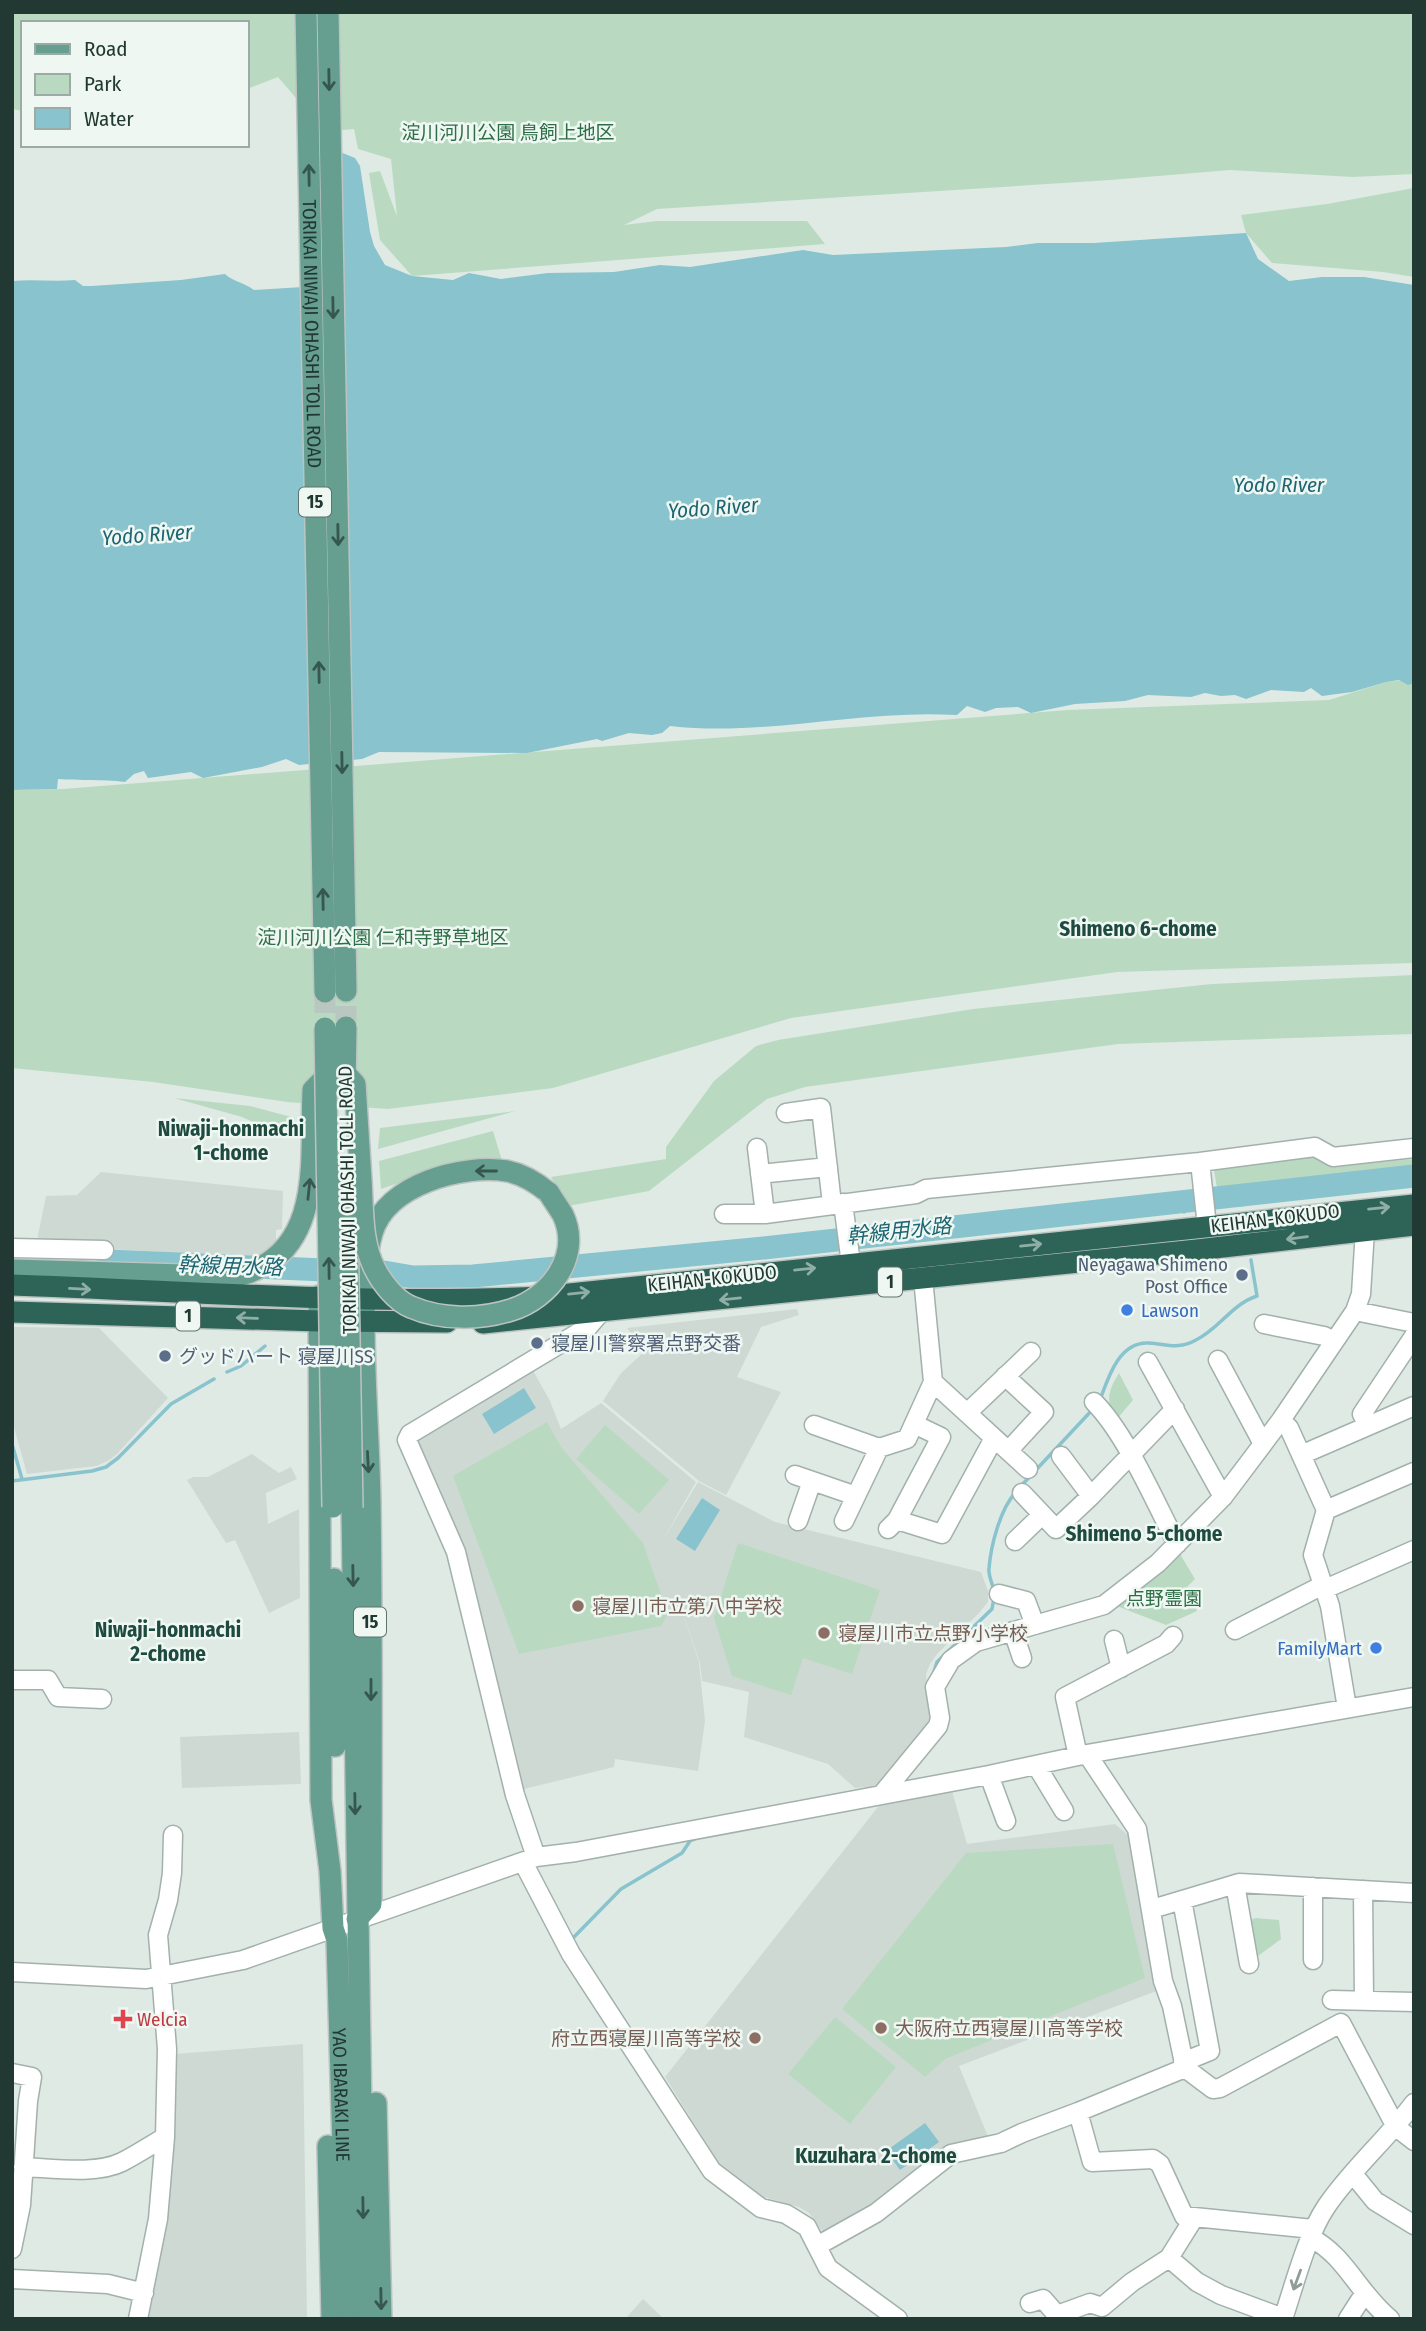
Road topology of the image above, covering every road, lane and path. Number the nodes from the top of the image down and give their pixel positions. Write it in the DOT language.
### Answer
graph roads {
  1 [pos="306,12"];
  2 [pos="328,12"];
  3 [pos="346,991"];
  4 [pos="325,992"];
  5 [pos="336,1028"];
  6 [pos="335,1075"];
  7 [pos="786,1113"];
  8 [pos="757,1148"];
  9 [pos="1414,1148"];
  10 [pos="1200,1161"];
  11 [pos="828,1167"];
  12 [pos="760,1174"];
  13 [pos="837,1203"];
  14 [pos="1414,1205"];
  15 [pos="765,1213"];
  16 [pos="724,1214"];
  17 [pos="1206,1217"];
  18 [pos="1414,1225"];
  19 [pos="1365,1230"];
  20 [pos="12,1248"];
  21 [pos="104,1250"];
  22 [pos="850,1256"];
  23 [pos="69,1260"];
  24 [pos="12,1270"];
  25 [pos="923,1278"];
  26 [pos="12,1285"];
  27 [pos="319,1296"];
  28 [pos="364,1298"];
  29 [pos="1355,1311"];
  30 [pos="12,1312"];
  31 [pos="601,1312"];
  32 [pos="319,1321"];
  33 [pos="364,1321"];
  34 [pos="1414,1323"];
  35 [pos="1264,1324"];
  36 [pos="1414,1336"];
  37 [pos="1334,1341"];
  38 [pos="1031,1352"];
  39 [pos="1218,1360"];
  40 [pos="1148,1362"];
  41 [pos="1006,1376"];
  42 [pos="933,1382"];
  43 [pos="1094,1402"];
  44 [pos="1414,1406"];
  45 [pos="1175,1409"];
  46 [pos="967,1413"];
  47 [pos="1281,1419"];
  48 [pos="914,1424"];
  49 [pos="814,1425"];
  50 [pos="1368,1426"];
  51 [pos="994,1438"];
  52 [pos="1263,1444"];
  53 [pos="879,1448"];
  54 [pos="1008,1451"];
  55 [pos="1301,1455"];
  56 [pos="1061,1456"];
  57 [pos="1130,1456"];
  58 [pos="1028,1469"];
  59 [pos="1414,1472"];
  60 [pos="1022,1493"];
  61 [pos="856,1496"];
  62 [pos="1091,1496"];
  63 [pos="1223,1497"];
  64 [pos="342,1508"];
  65 [pos="1326,1510"];
  66 [pos="1042,1515"];
  67 [pos="798,1521"];
  68 [pos="844,1521"];
  69 [pos="1015,1541"];
  70 [pos="1177,1544"];
  71 [pos="1414,1550"];
  72 [pos="1324,1587"];
  73 [pos="999,1594"];
  74 [pos="1035,1625"];
  75 [pos="1234,1630"];
  76 [pos="1013,1631"];
  77 [pos="1173,1636"];
  78 [pos="1114,1640"];
  79 [pos="1022,1658"];
  80 [pos="1121,1668"];
  81 [pos="12,1680"];
  82 [pos="1414,1697"];
  83 [pos="102,1699"];
  84 [pos="1347,1708"];
  85 [pos="1083,1755"];
  86 [pos="1037,1765"];
  87 [pos="989,1775"];
  88 [pos="883,1794"];
  89 [pos="1064,1811"];
  90 [pos="1006,1821"];
  91 [pos="173,1835"];
  92 [pos="530,1859"];
  93 [pos="330,1871"];
  94 [pos="1235,1884"];
  95 [pos="1313,1888"];
  96 [pos="1363,1890"];
  97 [pos="1414,1893"];
  98 [pos="1182,1900"];
  99 [pos="1152,1909"];
  100 [pos="357,1919"];
  101 [pos="333,1928"];
  102 [pos="1312,1960"];
  103 [pos="1250,1964"];
  104 [pos="12,1972"];
  105 [pos="161,1976"];
  106 [pos="1200,1997"];
  107 [pos="1332,2000"];
  108 [pos="1364,2001"];
  109 [pos="1414,2002"];
  110 [pos="1172,2006"];
  111 [pos="1184,2065"];
  112 [pos="12,2073"];
  113 [pos="1414,2103"];
  114 [pos="1078,2112"];
  115 [pos="1396,2127"];
  116 [pos="165,2137"];
  117 [pos="1414,2141"];
  118 [pos="23,2167"];
  119 [pos="1353,2174"];
  120 [pos="1194,2218"];
  121 [pos="1414,2225"];
  122 [pos="14,2230"];
  123 [pos="1312,2234"];
  124 [pos="820,2244"];
  125 [pos="12,2249"];
  126 [pos="1169,2258"];
  127 [pos="12,2279"];
  128 [pos="144,2293"];
  129 [pos="1364,2294"];
  130 [pos="1031,2303"];
  131 [pos="1108,2313"];
  132 [pos="356,2316"];
  133 [pos="1283,2318"];
  134 [pos="138,2319"];
  135 [pos="898,2319"];
  136 [pos="1348,2319"];
  137 [pos="1390,2319"];
  4 -- 1 [label="main road, TORIKAI NIWAJI OHASHI TOLL ROAD / 15, one-way"];
  2 -- 3 [label="main road, TORIKAI NIWAJI OHASHI TOLL ROAD / 15, one-way"];
  5 -- 6 [label="main road, TORIKAI NIWAJI OHASHI TOLL ROAD / 15, bridge"];
  23 -- 6 [label="main road, one-way"];
  6 -- 28 [label="main road, 15, one-way, bridge"];
  6 -- 64 [label="main road, TORIKAI NIWAJI OHASHI TOLL ROAD / 15, bridge"];
  7 -- 11 [label="street"];
  8 -- 12 [label="street"];
  9 -- 10 [label="street"];
  10 -- 13 [label="street"];
  10 -- 17 [label="street"];
  11 -- 12 [label="street"];
  11 -- 13 [label="street"];
  12 -- 15 [label="street"];
  13 -- 15 [label="street"];
  13 -- 22 [label="street"];
  17 -- 14 [label="highway, KEIHAN-KOKUDO / 1, one-way"];
  15 -- 16 [label="street"];
  22 -- 17 [label="highway, KEIHAN-KOKUDO / 1, one-way"];
  18 -- 19 [label="highway, KEIHAN-KOKUDO / 1"];
  19 -- 25 [label="highway, KEIHAN-KOKUDO / 1, one-way"];
  19 -- 29 [label="street"];
  20 -- 23 [label="street"];
  21 -- 23 [label="street"];
  28 -- 22 [label="highway, KEIHAN-KOKUDO / 1, one-way"];
  23 -- 24 [label="main road"];
  25 -- 31 [label="highway, KEIHAN-KOKUDO / 1, one-way"];
  25 -- 42 [label="street"];
  26 -- 27 [label="highway, KEIHAN-KOKUDO / 1, one-way"];
  27 -- 28 [label="highway, KEIHAN-KOKUDO / 1"];
  27 -- 32 [label="main road, 15"];
  28 -- 33 [label="main road, 15"];
  29 -- 34 [label="street"];
  29 -- 37 [label="street"];
  32 -- 30 [label="highway, KEIHAN-KOKUDO / 1, one-way"];
  31 -- 33 [label="highway, KEIHAN-KOKUDO / 1"];
  31 -- 92 [label="street"];
  32 -- 33 [label="highway, KEIHAN-KOKUDO / 1"];
  32 -- 93 [label="main road, 15"];
  33 -- 100 [label="main road, 15, one-way"];
  35 -- 37 [label="street"];
  36 -- 50 [label="street"];
  37 -- 47 [label="street"];
  38 -- 41 [label="street"];
  39 -- 52 [label="street"];
  40 -- 45 [label="street"];
  41 -- 46 [label="street"];
  41 -- 54 [label="street"];
  42 -- 46 [label="street"];
  42 -- 48 [label="street"];
  43 -- 57 [label="street"];
  44 -- 50 [label="street"];
  45 -- 57 [label="street"];
  45 -- 63 [label="street"];
  46 -- 51 [label="street"];
  47 -- 52 [label="street"];
  47 -- 55 [label="street"];
  48 -- 51 [label="street"];
  48 -- 53 [label="street"];
  49 -- 53 [label="street"];
  50 -- 55 [label="street"];
  51 -- 54 [label="street"];
  52 -- 63 [label="street"];
  53 -- 61 [label="street"];
  54 -- 58 [label="street"];
  55 -- 65 [label="street"];
  56 -- 62 [label="street"];
  57 -- 62 [label="street"];
  57 -- 70 [label="street"];
  59 -- 65 [label="street"];
  60 -- 66 [label="street"];
  61 -- 67 [label="street"];
  61 -- 68 [label="street"];
  62 -- 66 [label="street"];
  63 -- 70 [label="street"];
  64 -- 93 [label="main road, TORIKAI NIWAJI OHASHI TOLL ROAD / 15"];
  64 -- 100 [label="main road, TORIKAI NIWAJI OHASHI TOLL ROAD / 15, one-way"];
  65 -- 72 [label="street"];
  66 -- 69 [label="street"];
  70 -- 74 [label="street"];
  71 -- 72 [label="street"];
  72 -- 75 [label="street"];
  72 -- 84 [label="street"];
  73 -- 74 [label="street"];
  74 -- 76 [label="street"];
  76 -- 79 [label="street"];
  76 -- 88 [label="street"];
  77 -- 80 [label="street"];
  78 -- 80 [label="street"];
  80 -- 85 [label="street"];
  81 -- 83 [label="street"];
  82 -- 84 [label="street"];
  84 -- 85 [label="street"];
  85 -- 86 [label="street"];
  85 -- 99 [label="street"];
  86 -- 87 [label="street"];
  86 -- 89 [label="street"];
  87 -- 88 [label="street"];
  87 -- 90 [label="street"];
  88 -- 92 [label="street"];
  91 -- 105 [label="street"];
  92 -- 100 [label="street"];
  92 -- 124 [label="street"];
  93 -- 101 [label="main road, 15"];
  94 -- 95 [label="street"];
  94 -- 98 [label="street"];
  94 -- 103 [label="street"];
  95 -- 96 [label="street"];
  95 -- 102 [label="street"];
  96 -- 97 [label="street"];
  96 -- 108 [label="street"];
  98 -- 99 [label="street"];
  98 -- 106 [label="street"];
  99 -- 110 [label="street"];
  100 -- 101 [label="street"];
  100 -- 132 [label="main road, YAO IBARAKI LINE / 15, one-way"];
  101 -- 105 [label="street"];
  101 -- 132 [label="main road, 15"];
  104 -- 105 [label="street"];
  105 -- 116 [label="street"];
  106 -- 110 [label="street"];
  106 -- 111 [label="street"];
  107 -- 108 [label="street"];
  108 -- 109 [label="street"];
  110 -- 111 [label="street"];
  111 -- 114 [label="street"];
  111 -- 115 [label="street"];
  112 -- 118 [label="street"];
  113 -- 115 [label="street"];
  114 -- 120 [label="street"];
  114 -- 124 [label="street"];
  115 -- 117 [label="street"];
  115 -- 119 [label="street"];
  116 -- 118 [label="street"];
  116 -- 128 [label="street"];
  118 -- 122 [label="street"];
  119 -- 121 [label="street"];
  119 -- 123 [label="street"];
  120 -- 123 [label="street"];
  120 -- 126 [label="street"];
  122 -- 125 [label="street"];
  123 -- 129 [label="street"];
  123 -- 133 [label="street, one-way"];
  124 -- 135 [label="street"];
  126 -- 131 [label="street"];
  126 -- 133 [label="street"];
  127 -- 128 [label="street"];
  128 -- 134 [label="street"];
  129 -- 136 [label="street"];
  129 -- 137 [label="street"];
  130 -- 131 [label="street"];
}
